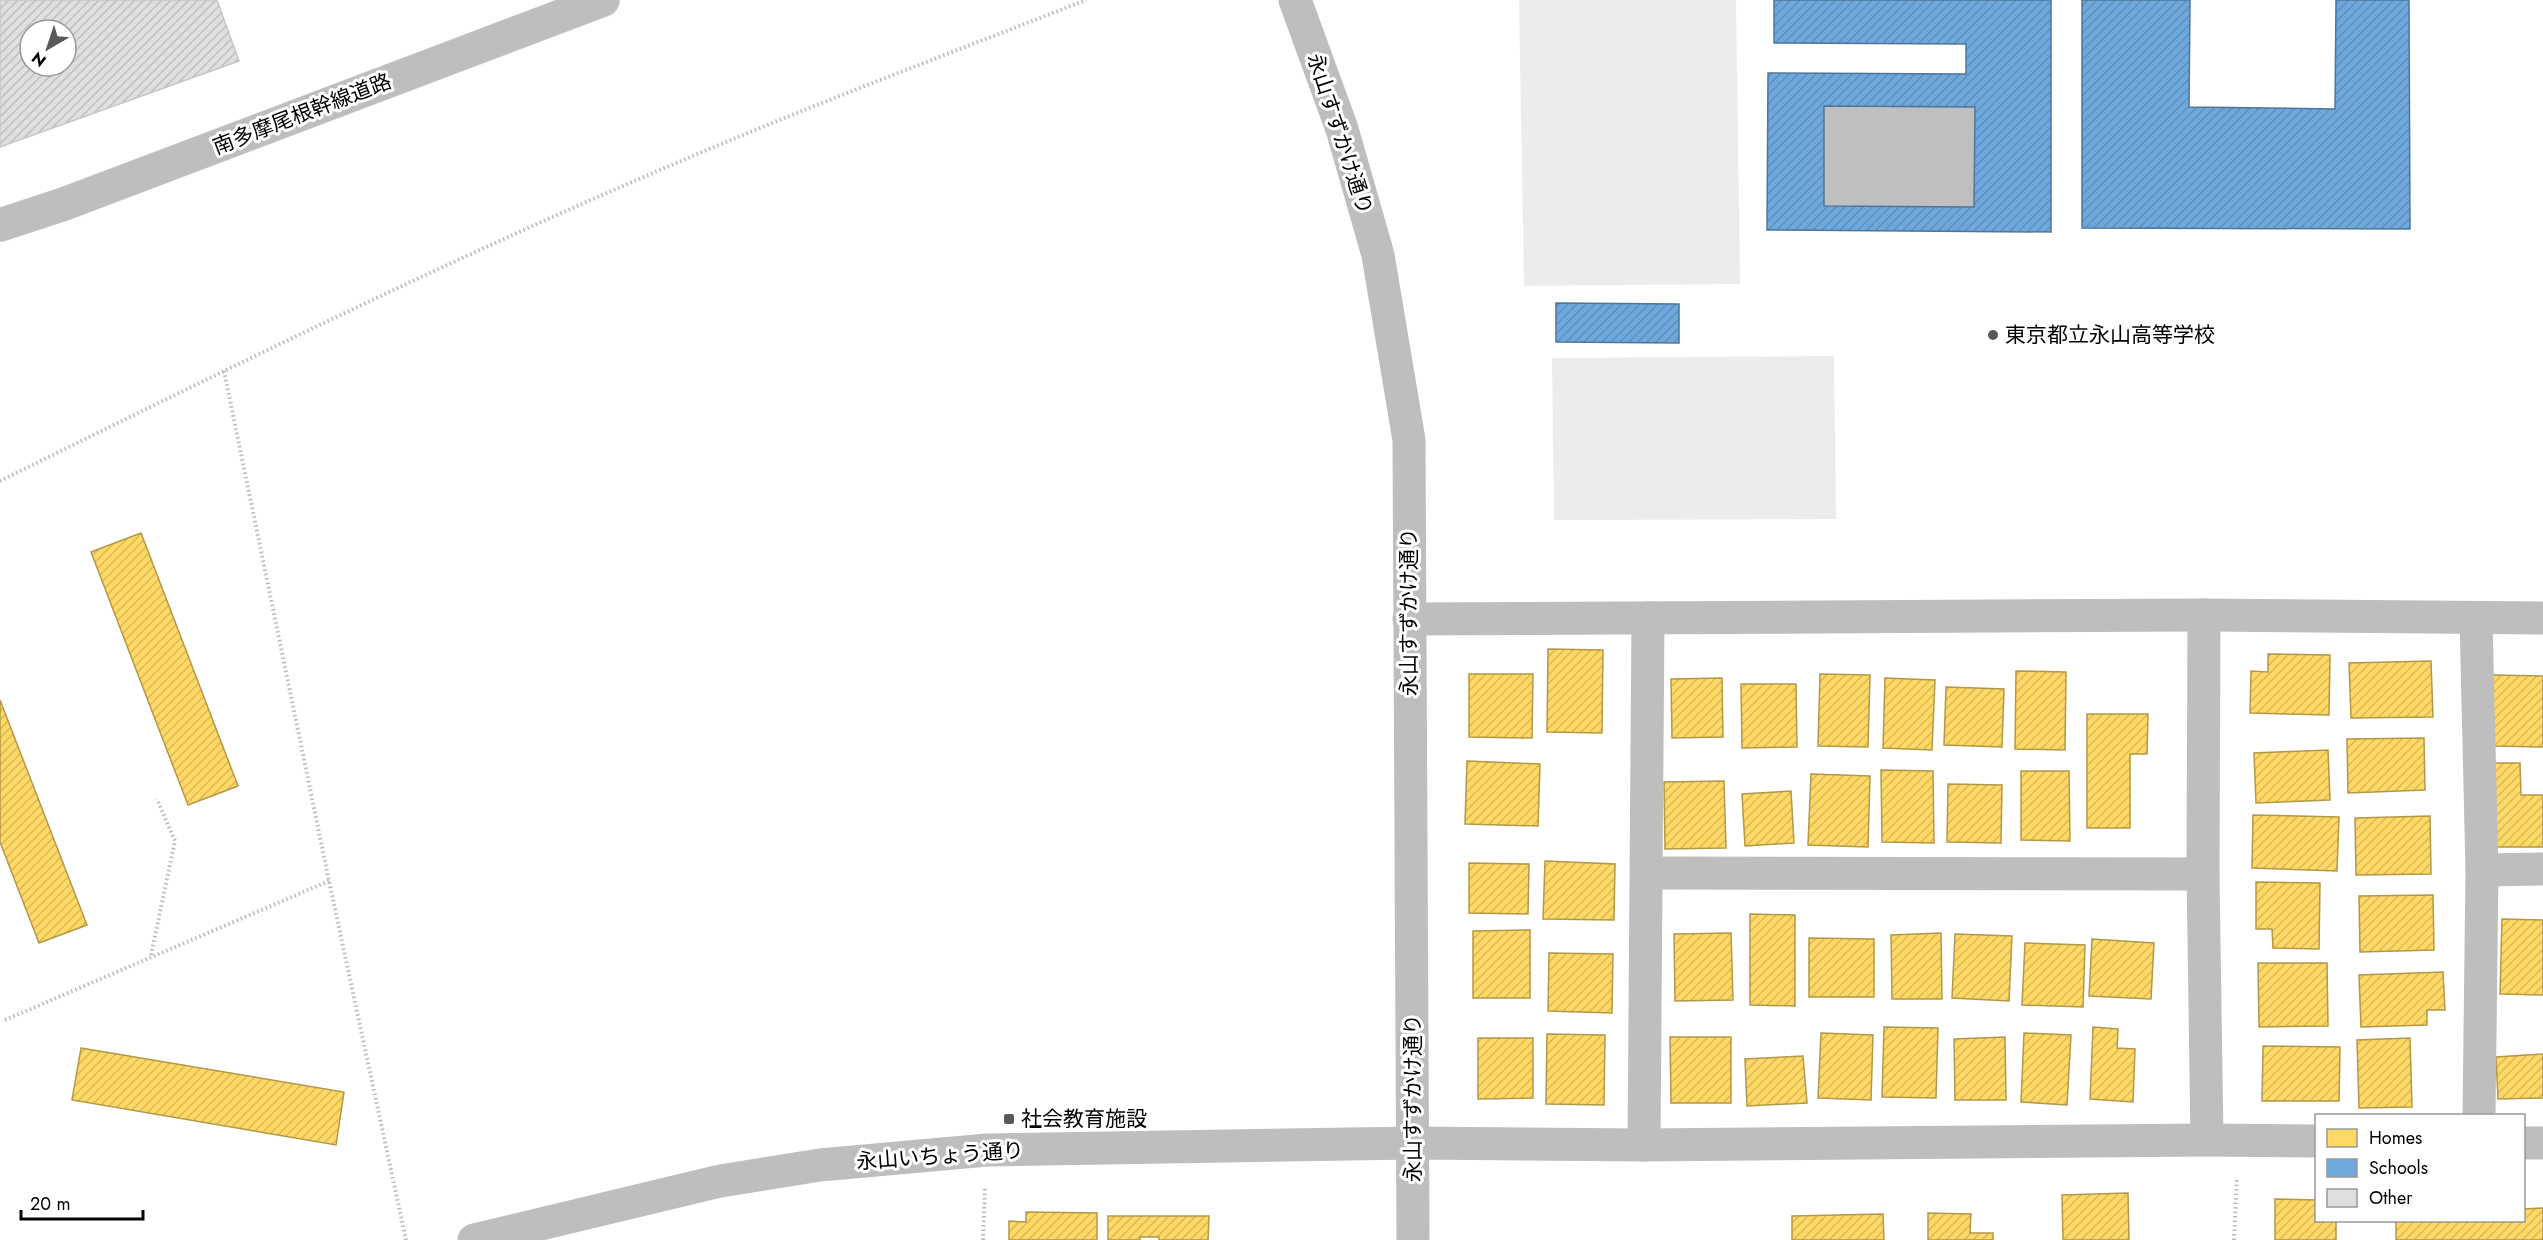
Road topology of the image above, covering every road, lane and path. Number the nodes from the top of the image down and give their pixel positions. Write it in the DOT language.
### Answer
graph roads {
  1 [pos="603,0"];
  2 [pos="1086,0"];
  3 [pos="1295,0"];
  4 [pos="0,225"];
  5 [pos="224,371"];
  6 [pos="0,481"];
  7 [pos="2204,615"];
  8 [pos="1648,618"];
  9 [pos="2543,618"];
  10 [pos="1409,619"];
  11 [pos="2476,619"];
  12 [pos="156,799"];
  13 [pos="2543,869"];
  14 [pos="2482,870"];
  15 [pos="1648,873"];
  16 [pos="2203,874"];
  17 [pos="329,881"];
  18 [pos="151,956"];
  19 [pos="5,1020"];
  20 [pos="2479,1114"];
  21 [pos="2207,1140"];
  22 [pos="2315,1141"];
  23 [pos="1414,1143"];
  24 [pos="2525,1143"];
  25 [pos="2543,1143"];
  26 [pos="1644,1145"];
  27 [pos="987,1150"];
  28 [pos="2237,1177"];
  29 [pos="406,1240"];
  30 [pos="474,1240"];
  31 [pos="983,1240"];
  32 [pos="1413,1240"];
  33 [pos="2234,1240"];
  1 -- 4 [label="street, 南多摩尾根幹線道路"];
  2 -- 5 [label="path"];
  3 -- 10 [label="street, 永山すずかけ通り"];
  5 -- 6 [label="path"];
  5 -- 17 [label="path"];
  7 -- 8 [label="street"];
  7 -- 11 [label="street"];
  7 -- 16 [label="street"];
  8 -- 10 [label="street"];
  8 -- 15 [label="street"];
  9 -- 11 [label="street"];
  10 -- 23 [label="street, 永山すずかけ通り"];
  11 -- 14 [label="street"];
  12 -- 18 [label="path"];
  13 -- 14 [label="street"];
  14 -- 20 [label="street"];
  15 -- 16 [label="street"];
  15 -- 26 [label="street"];
  16 -- 21 [label="street"];
  17 -- 18 [label="path"];
  17 -- 29 [label="path"];
  18 -- 19 [label="path"];
  21 -- 22 [label="street, 永山いちょう通り"];
  21 -- 26 [label="street, 永山いちょう通り"];
  23 -- 26 [label="street, 永山いちょう通り"];
  23 -- 27 [label="street, 永山いちょう通り"];
  23 -- 32 [label="street, 永山すずかけ通り"];
  24 -- 25 [label="street"];
  27 -- 30 [label="street, 永山いちょう通り"];
  27 -- 31 [label="path"];
  28 -- 33 [label="path"];
}
